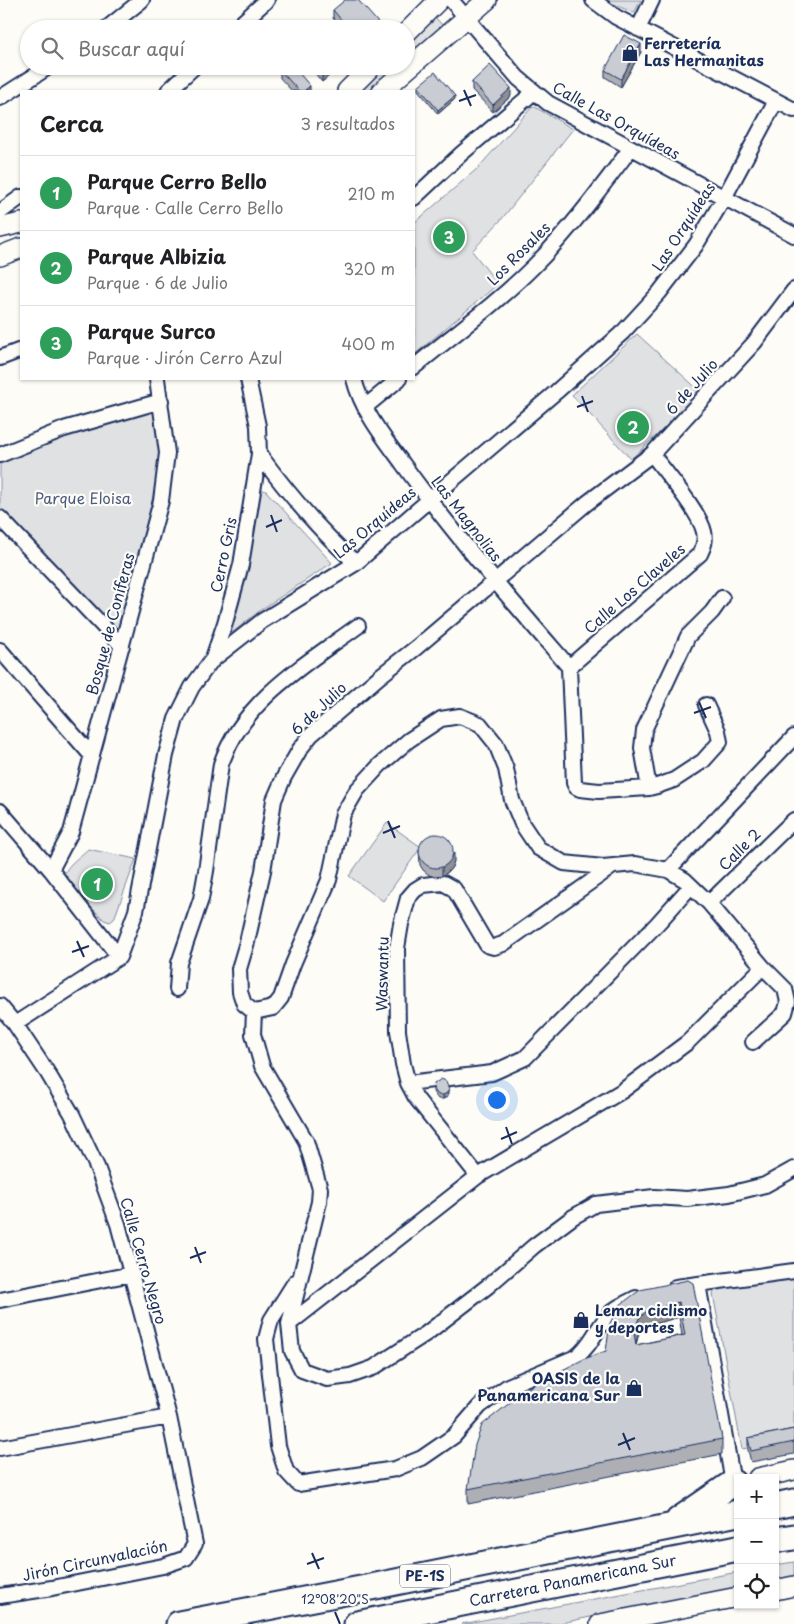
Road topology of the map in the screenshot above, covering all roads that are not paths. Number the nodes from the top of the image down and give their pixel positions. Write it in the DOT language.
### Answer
graph roads {
  1 [pos="142,0"];
  2 [pos="266,0"];
  3 [pos="439,0"];
  4 [pos="451,0"];
  5 [pos="487,0"];
  6 [pos="593,0"];
  7 [pos="652,0"];
  8 [pos="466,18"];
  9 [pos="117,20"];
  10 [pos="245,20"];
  11 [pos="415,24"];
  12 [pos="638,28"];
  13 [pos="415,62"];
  14 [pos="36,75"];
  15 [pos="188,75"];
  16 [pos="363,75"];
  17 [pos="400,75"];
  18 [pos="176,89"];
  19 [pos="348,90"];
  20 [pos="383,90"];
  21 [pos="533,93"];
  22 [pos="0,98"];
  23 [pos="776,101"];
  24 [pos="794,110"];
  25 [pos="631,148"];
  26 [pos="415,197"];
  27 [pos="20,198"];
  28 [pos="724,198"];
  29 [pos="0,212"];
  30 [pos="20,223"];
  31 [pos="0,228"];
  32 [pos="794,235"];
  33 [pos="20,248"];
  34 [pos="0,256"];
  35 [pos="794,290"];
  36 [pos="20,350"];
  37 [pos="0,358"];
  38 [pos="415,366"];
  39 [pos="158,380"];
  40 [pos="248,380"];
  41 [pos="354,380"];
  42 [pos="398,380"];
  43 [pos="161,401"];
  44 [pos="365,407"];
  45 [pos="259,454"];
  46 [pos="652,454"];
  47 [pos="0,455"];
  48 [pos="429,500"];
  49 [pos="0,518"];
  50 [pos="356,564"];
  51 [pos="495,582"];
  52 [pos="722,598"];
  53 [pos="358,626"];
  54 [pos="122,646"];
  55 [pos="0,650"];
  56 [pos="211,661"];
  57 [pos="569,667"];
  58 [pos="706,705"];
  59 [pos="794,736"];
  60 [pos="92,756"];
  61 [pos="649,788"];
  62 [pos="0,812"];
  63 [pos="794,820"];
  64 [pos="613,866"];
  65 [pos="51,870"];
  66 [pos="668,870"];
  67 [pos="691,886"];
  68 [pos="710,903"];
  69 [pos="119,957"];
  70 [pos="763,967"];
  71 [pos="789,984"];
  72 [pos="177,989"];
  73 [pos="0,1006"];
  74 [pos="254,1012"];
  75 [pos="15,1024"];
  76 [pos="752,1042"];
  77 [pos="408,1082"];
  78 [pos="794,1169"];
  79 [pos="478,1176"];
  80 [pos="301,1272"];
  81 [pos="794,1272"];
  82 [pos="132,1274"];
  83 [pos="698,1284"];
  84 [pos="663,1290"];
  85 [pos="646,1292"];
  86 [pos="0,1300"];
  87 [pos="289,1324"];
  88 [pos="169,1417"];
  89 [pos="0,1448"];
  90 [pos="794,1470"];
  91 [pos="734,1474"];
  92 [pos="776,1474"];
  93 [pos="734,1483"];
  94 [pos="794,1502"];
  95 [pos="779,1505"];
  96 [pos="734,1514"];
  97 [pos="670,1526"];
  98 [pos="794,1537"];
  99 [pos="779,1539"];
  100 [pos="193,1549"];
  101 [pos="734,1549"];
  102 [pos="794,1586"];
  103 [pos="779,1589"];
  104 [pos="0,1596"];
  105 [pos="734,1598"];
  106 [pos="179,1624"];
  107 [pos="357,1624"];
  108 [pos="600,1624"];
  1 -- 9 [label="street"];
  2 -- 10 [label="street"];
  3 -- 11 [label="main road"];
  4 -- 8 [label="street, Calle Las Orquídeas"];
  5 -- 8 [label="main road"];
  6 -- 12 [label="street"];
  7 -- 12 [label="street"];
  8 -- 13 [label="main road"];
  8 -- 21 [label="street, Calle Las Orquídeas"];
  12 -- 23 [label="street"];
  14 -- 22 [label="street"];
  15 -- 18 [label="street"];
  16 -- 19 [label="main road"];
  17 -- 20 [label="main road"];
  21 -- 25 [label="street, Calle Las Orquídeas"];
  21 -- 26 [label="street"];
  23 -- 24 [label="street"];
  23 -- 28 [label="street, Las Orquídeas"];
  25 -- 28 [label="street, Calle Las Orquídeas"];
  25 -- 38 [label="street, Los Rosales"];
  27 -- 29 [label="street"];
  28 -- 32 [label="street, Calle Las Orquídeas"];
  28 -- 48 [label="street, Las Orquídeas"];
  30 -- 31 [label="main road"];
  33 -- 34 [label="main road"];
  35 -- 46 [label="street, 6 de Julio"];
  36 -- 37 [label="street"];
  39 -- 43 [label="street, Bosque de Coníferas"];
  40 -- 45 [label="street, Cerro Gris"];
  41 -- 44 [label="street, Las Magnolias"];
  42 -- 44 [label="street"];
  43 -- 47 [label="street"];
  43 -- 54 [label="street, Bosque de Coníferas"];
  44 -- 48 [label="street, Las Magnolias"];
  45 -- 50 [label="street"];
  45 -- 56 [label="street, Cerro Gris"];
  46 -- 51 [label="street, 6 de Julio"];
  46 -- 57 [label="street, Calle Los Claveles"];
  48 -- 50 [label="street, Las Orquídeas"];
  48 -- 51 [label="street, Las Magnolias"];
  49 -- 54 [label="street"];
  50 -- 56 [label="street, Las Orquídeas"];
  51 -- 57 [label="street, Las Magnolias"];
  51 -- 74 [label="street, 6 de Julio"];
  52 -- 61 [label="street"];
  53 -- 72 [label="street"];
  54 -- 60 [label="street, Bosque de Coníferas"];
  55 -- 60 [label="street"];
  56 -- 69 [label="street, Las Orquídeas"];
  57 -- 61 [label="street"];
  58 -- 61 [label="street"];
  59 -- 66 [label="street"];
  60 -- 65 [label="street, Bosque de Coníferas"];
  62 -- 65 [label="street"];
  63 -- 68 [label="street, Calle 2"];
  64 -- 66 [label="street"];
  64 -- 74 [label="street"];
  64 -- 77 [label="street, Waswantu"];
  65 -- 69 [label="street"];
  66 -- 67 [label="street"];
  67 -- 68 [label="street"];
  67 -- 77 [label="street"];
  68 -- 70 [label="street"];
  69 -- 75 [label="street"];
  70 -- 71 [label="street"];
  70 -- 79 [label="street"];
  71 -- 76 [label="street"];
  73 -- 75 [label="street, Calle Cerro Negro"];
  74 -- 80 [label="street"];
  75 -- 82 [label="street, Calle Cerro Negro"];
  77 -- 79 [label="street, Waswantu"];
  78 -- 87 [label="street"];
  79 -- 87 [label="street"];
  80 -- 85 [label="street"];
  80 -- 87 [label="street"];
  81 -- 83 [label="street"];
  82 -- 86 [label="street"];
  82 -- 88 [label="street, Calle Cerro Negro"];
  83 -- 84 [label="street"];
  83 -- 91 [label="street"];
  88 -- 89 [label="street"];
  88 -- 100 [label="street, Calle Cerro Negro"];
  90 -- 92 [label="main road"];
  93 -- 97 [label="highway"];
  94 -- 95 [label="highway"];
  96 -- 97 [label="highway, PE-1S"];
  97 -- 106 [label="highway, PE-1S"];
  98 -- 99 [label="highway"];
  100 -- 104 [label="street, Jirón Circunvalación"];
  101 -- 107 [label="highway, Carretera Panamericana Sur / PE-1S"];
  102 -- 103 [label="main road"];
  105 -- 108 [label="main road"];
}
